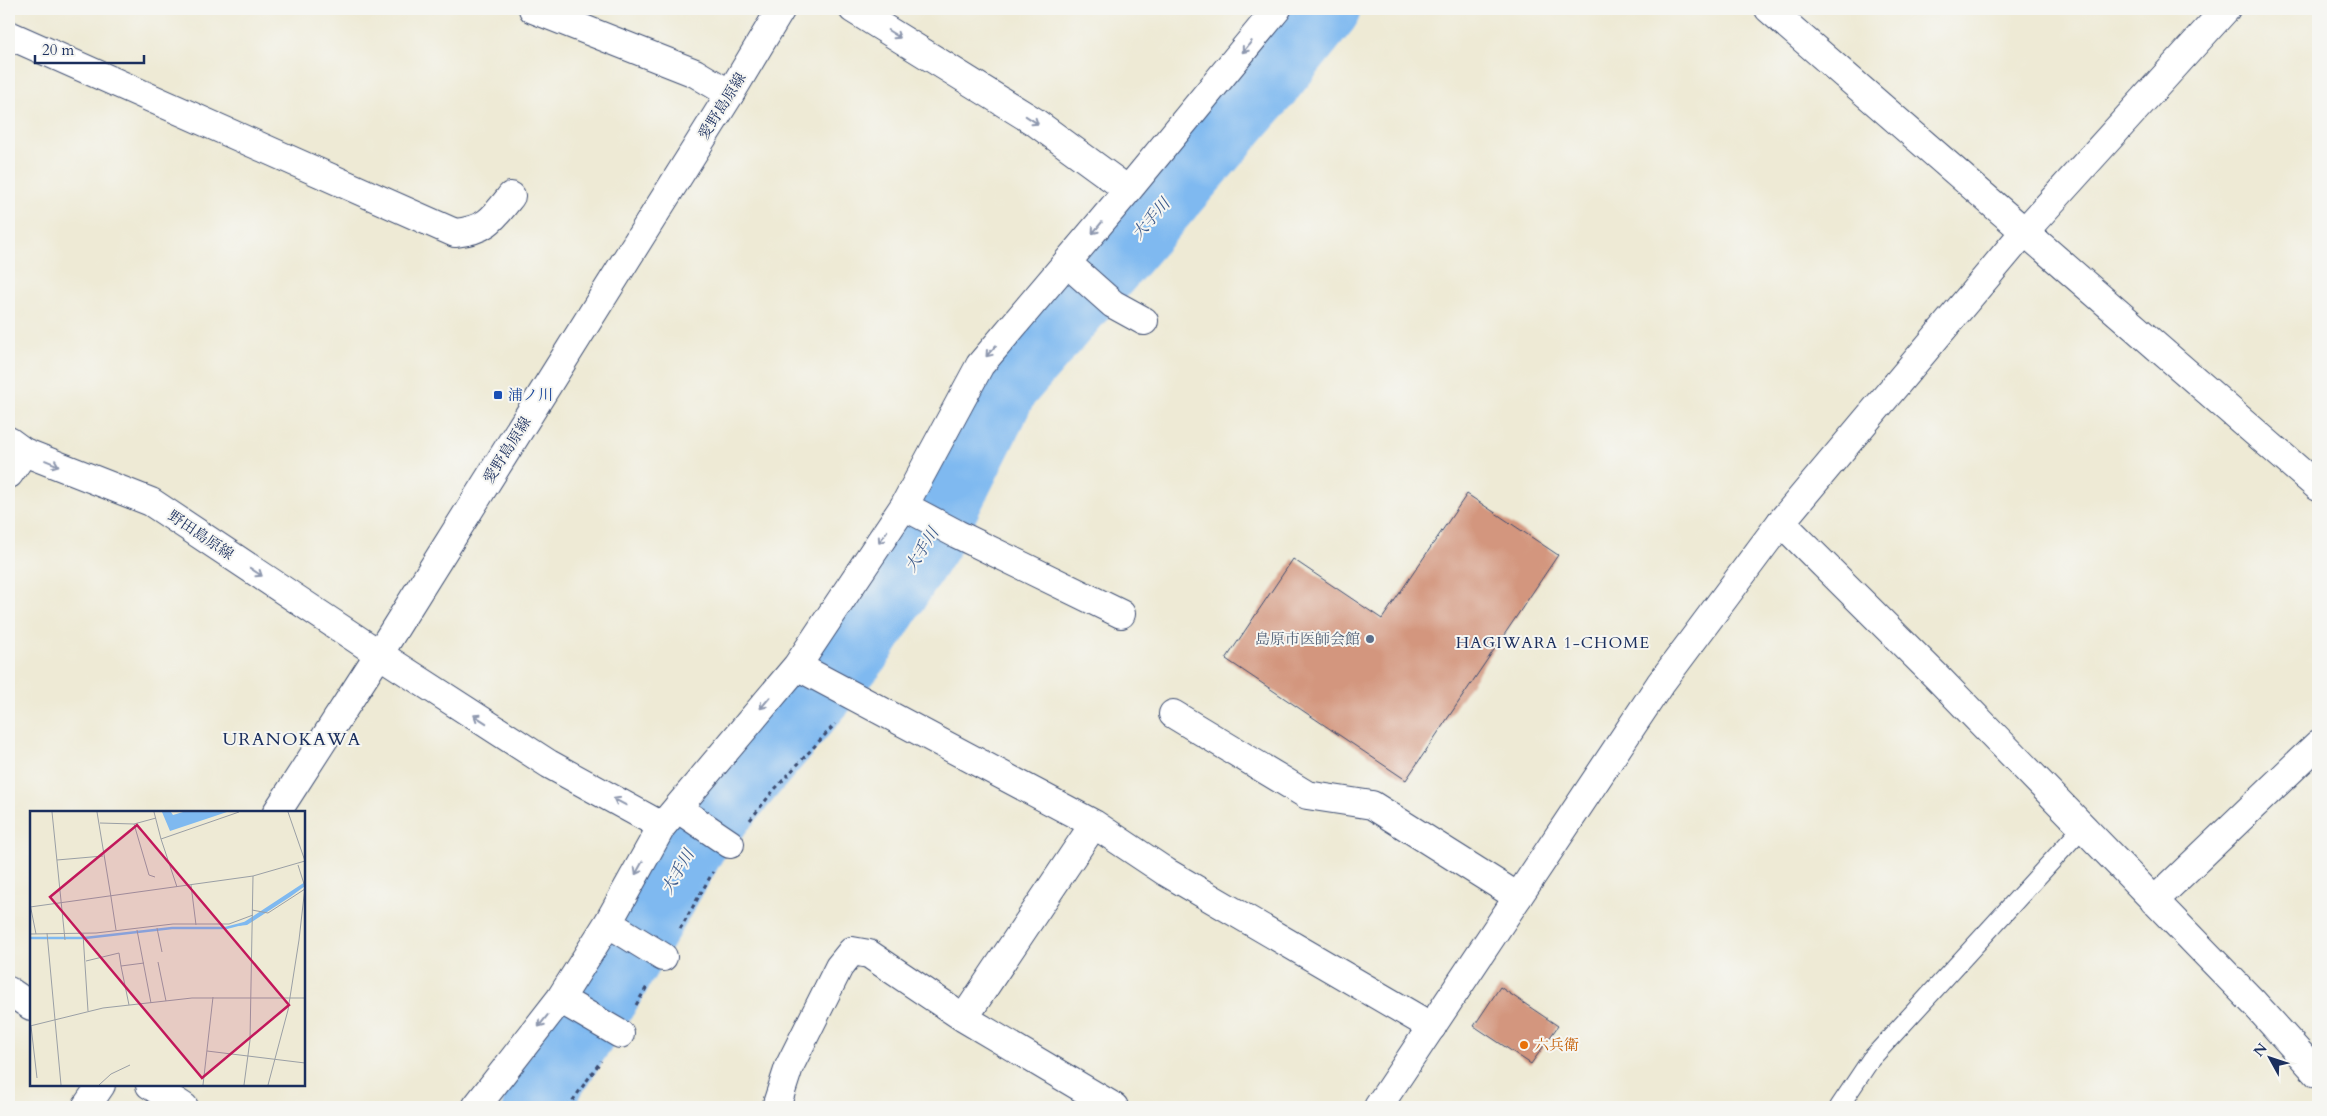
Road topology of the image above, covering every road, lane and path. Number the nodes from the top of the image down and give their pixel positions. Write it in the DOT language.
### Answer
graph roads {
  1 [pos="533,9"];
  2 [pos="781,9"];
  3 [pos="852,9"];
  4 [pos="1277,9"];
  5 [pos="1769,9"];
  6 [pos="2226,9"];
  7 [pos="9,35"];
  8 [pos="730,94"];
  9 [pos="1128,190"];
  10 [pos="511,196"];
  11 [pos="2025,231"];
  12 [pos="1071,267"];
  13 [pos="1144,321"];
  14 [pos="16,447"];
  15 [pos="9,474"];
  16 [pos="2318,487"];
  17 [pos="909,508"];
  18 [pos="1781,522"];
  19 [pos="1121,614"];
  20 [pos="379,654"];
  21 [pos="803,670"];
  22 [pos="854,697"];
  23 [pos="1173,714"];
  24 [pos="2318,744"];
  25 [pos="278,811"];
  26 [pos="674,815"];
  27 [pos="1094,824"];
  28 [pos="2083,828"];
  29 [pos="728,842"];
  30 [pos="1518,897"];
  31 [pos="2154,901"];
  32 [pos="613,926"];
  33 [pos="660,955"];
  34 [pos="9,991"];
  35 [pos="565,1002"];
  36 [pos="30,1005"];
  37 [pos="964,1018"];
  38 [pos="1432,1027"];
  39 [pos="616,1032"];
  40 [pos="2318,1074"];
  41 [pos="100,1086"];
  42 [pos="152,1086"];
  43 [pos="483,1105"];
  44 [pos="86,1107"];
  45 [pos="184,1107"];
  46 [pos="776,1107"];
  47 [pos="1114,1107"];
  48 [pos="1378,1107"];
  49 [pos="1839,1107"];
  1 -- 8 [label="street"];
  2 -- 8 [label="street, 愛野島原線"];
  3 -- 9 [label="street, one-way"];
  4 -- 9 [label="street, one-way"];
  5 -- 11 [label="street"];
  6 -- 11 [label="street"];
  7 -- 10 [label="street"];
  8 -- 20 [label="street, 愛野島原線"];
  9 -- 12 [label="street, one-way"];
  11 -- 16 [label="street"];
  11 -- 18 [label="street"];
  12 -- 13 [label="street"];
  12 -- 17 [label="street, one-way"];
  14 -- 15 [label="street"];
  14 -- 20 [label="street, 野田島原線, one-way"];
  17 -- 19 [label="street"];
  17 -- 21 [label="street, one-way"];
  18 -- 28 [label="street"];
  18 -- 30 [label="street"];
  20 -- 25 [label="street, 愛野島原線"];
  26 -- 20 [label="street, 野田島原線, one-way"];
  21 -- 22 [label="street"];
  21 -- 26 [label="street, one-way"];
  22 -- 27 [label="street"];
  22 -- 29 [label="path"];
  23 -- 30 [label="street"];
  24 -- 31 [label="street"];
  26 -- 29 [label="street, 野田島原線"];
  26 -- 32 [label="street, one-way"];
  27 -- 37 [label="street"];
  27 -- 38 [label="street"];
  28 -- 31 [label="street"];
  28 -- 49 [label="lane"];
  30 -- 38 [label="street"];
  31 -- 40 [label="street"];
  32 -- 33 [label="street"];
  32 -- 35 [label="street"];
  34 -- 36 [label="street"];
  35 -- 39 [label="street"];
  35 -- 43 [label="street, one-way"];
  37 -- 46 [label="street"];
  37 -- 47 [label="street"];
  38 -- 48 [label="street"];
  41 -- 44 [label="street"];
  42 -- 45 [label="street"];
}
